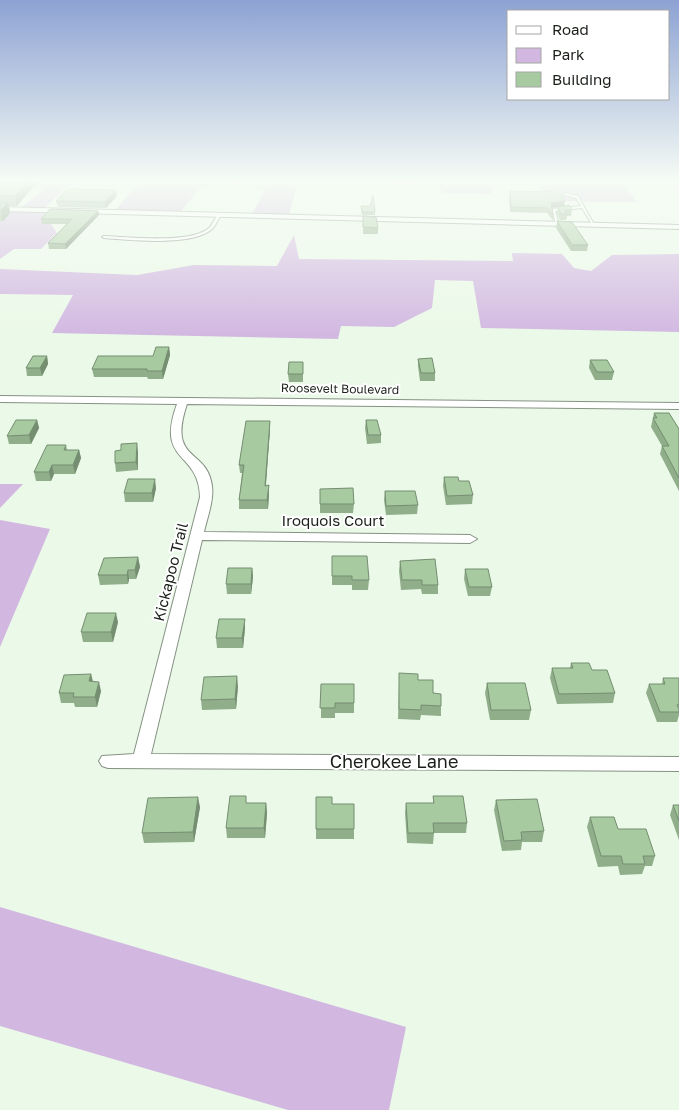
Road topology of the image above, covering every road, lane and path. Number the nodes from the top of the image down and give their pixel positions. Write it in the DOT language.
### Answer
graph roads {
  1 [pos="201,232"];
  2 [pos="104,238"];
  3 [pos="0,399"];
  4 [pos="183,401"];
  5 [pos="679,406"];
  6 [pos="196,536"];
  7 [pos="470,539"];
  8 [pos="108,761"];
  9 [pos="141,761"];
  10 [pos="679,764"];
  1 -- 2 [label="lane"];
  3 -- 4 [label="street, Roosevelt Boulevard"];
  4 -- 5 [label="street, Roosevelt Boulevard"];
  4 -- 6 [label="street, Kickapoo Trail"];
  6 -- 7 [label="street, Iroquois Court"];
  6 -- 9 [label="street, Kickapoo Trail"];
  8 -- 9 [label="street, Cherokee Lane"];
  9 -- 10 [label="street, Cherokee Lane"];
}
